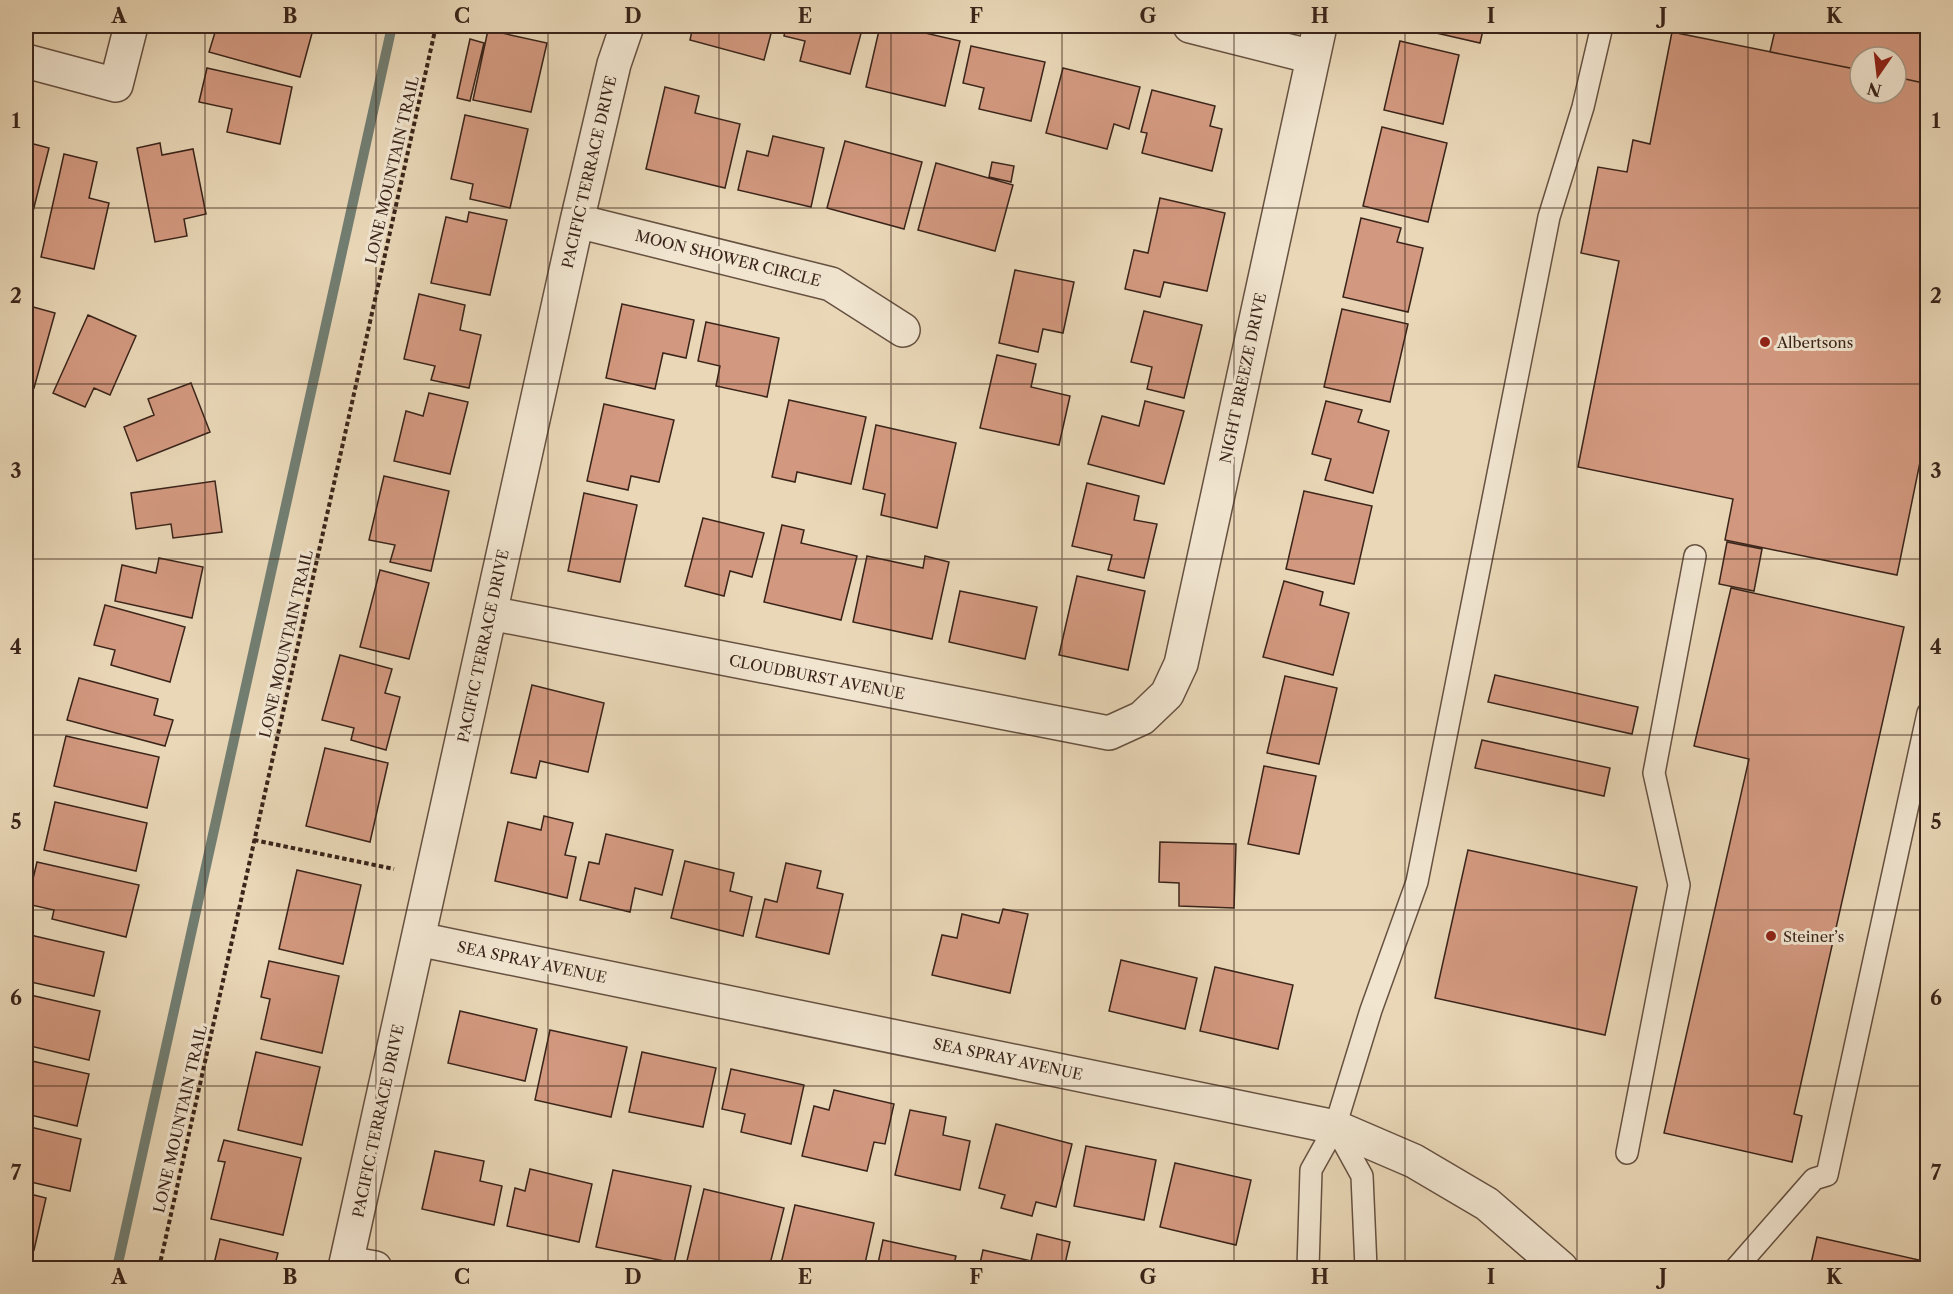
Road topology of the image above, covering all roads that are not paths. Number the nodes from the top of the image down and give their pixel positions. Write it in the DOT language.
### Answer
graph roads {
  1 [pos="131,26"];
  2 [pos="627,26"];
  3 [pos="1190,26"];
  4 [pos="1320,26"];
  5 [pos="1602,26"];
  6 [pos="1313,57"];
  7 [pos="26,61"];
  8 [pos="577,221"];
  9 [pos="903,330"];
  10 [pos="1695,556"];
  11 [pos="490,613"];
  12 [pos="1928,713"];
  13 [pos="1142,718"];
  14 [pos="418,939"];
  15 [pos="1335,1127"];
  16 [pos="1627,1153"];
  17 [pos="356,1267"];
  18 [pos="1308,1269"];
  19 [pos="1365,1269"];
  20 [pos="1561,1269"];
  21 [pos="1736,1269"];
  1 -- 7 [label="street"];
  2 -- 8 [label="street, PACIFIC TERRACE DRIVE"];
  3 -- 6 [label="street"];
  4 -- 6 [label="street, NIGHT BREEZE DRIVE"];
  5 -- 15 [label="lane"];
  6 -- 13 [label="street, NIGHT BREEZE DRIVE"];
  8 -- 9 [label="street, MOON SHOWER CIRCLE"];
  8 -- 11 [label="street, PACIFIC TERRACE DRIVE"];
  10 -- 16 [label="lane"];
  11 -- 13 [label="street, CLOUDBURST AVENUE"];
  11 -- 14 [label="street, PACIFIC TERRACE DRIVE"];
  12 -- 21 [label="lane"];
  14 -- 15 [label="street, SEA SPRAY AVENUE"];
  14 -- 17 [label="street, PACIFIC TERRACE DRIVE"];
  15 -- 18 [label="lane"];
  15 -- 19 [label="lane"];
  15 -- 20 [label="street, SEA SPRAY AVENUE"];
}
